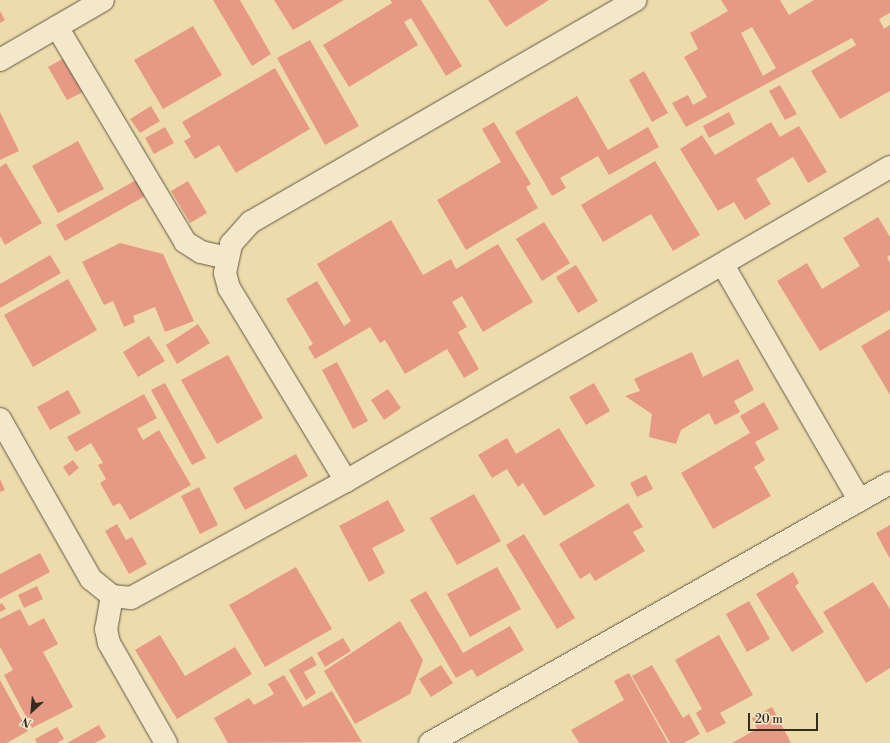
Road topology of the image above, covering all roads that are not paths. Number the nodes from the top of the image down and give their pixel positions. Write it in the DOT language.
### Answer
graph roads {
  1 [pos="103,0"];
  2 [pos="636,0"];
  3 [pos="57,27"];
  4 [pos="0,60"];
  5 [pos="890,167"];
  6 [pos="226,258"];
  7 [pos="723,265"];
  8 [pos="0,419"];
  9 [pos="346,481"];
  10 [pos="890,483"];
  11 [pos="859,500"];
  12 [pos="112,596"];
  13 [pos="166,743"];
  14 [pos="430,743"];
  1 -- 3 [label="street"];
  2 -- 6 [label="street"];
  3 -- 4 [label="street"];
  3 -- 6 [label="street"];
  5 -- 7 [label="street"];
  6 -- 9 [label="street"];
  7 -- 9 [label="street"];
  7 -- 11 [label="street"];
  8 -- 12 [label="street"];
  9 -- 12 [label="street"];
  10 -- 11 [label="street"];
  11 -- 14 [label="street"];
  12 -- 13 [label="street"];
}
